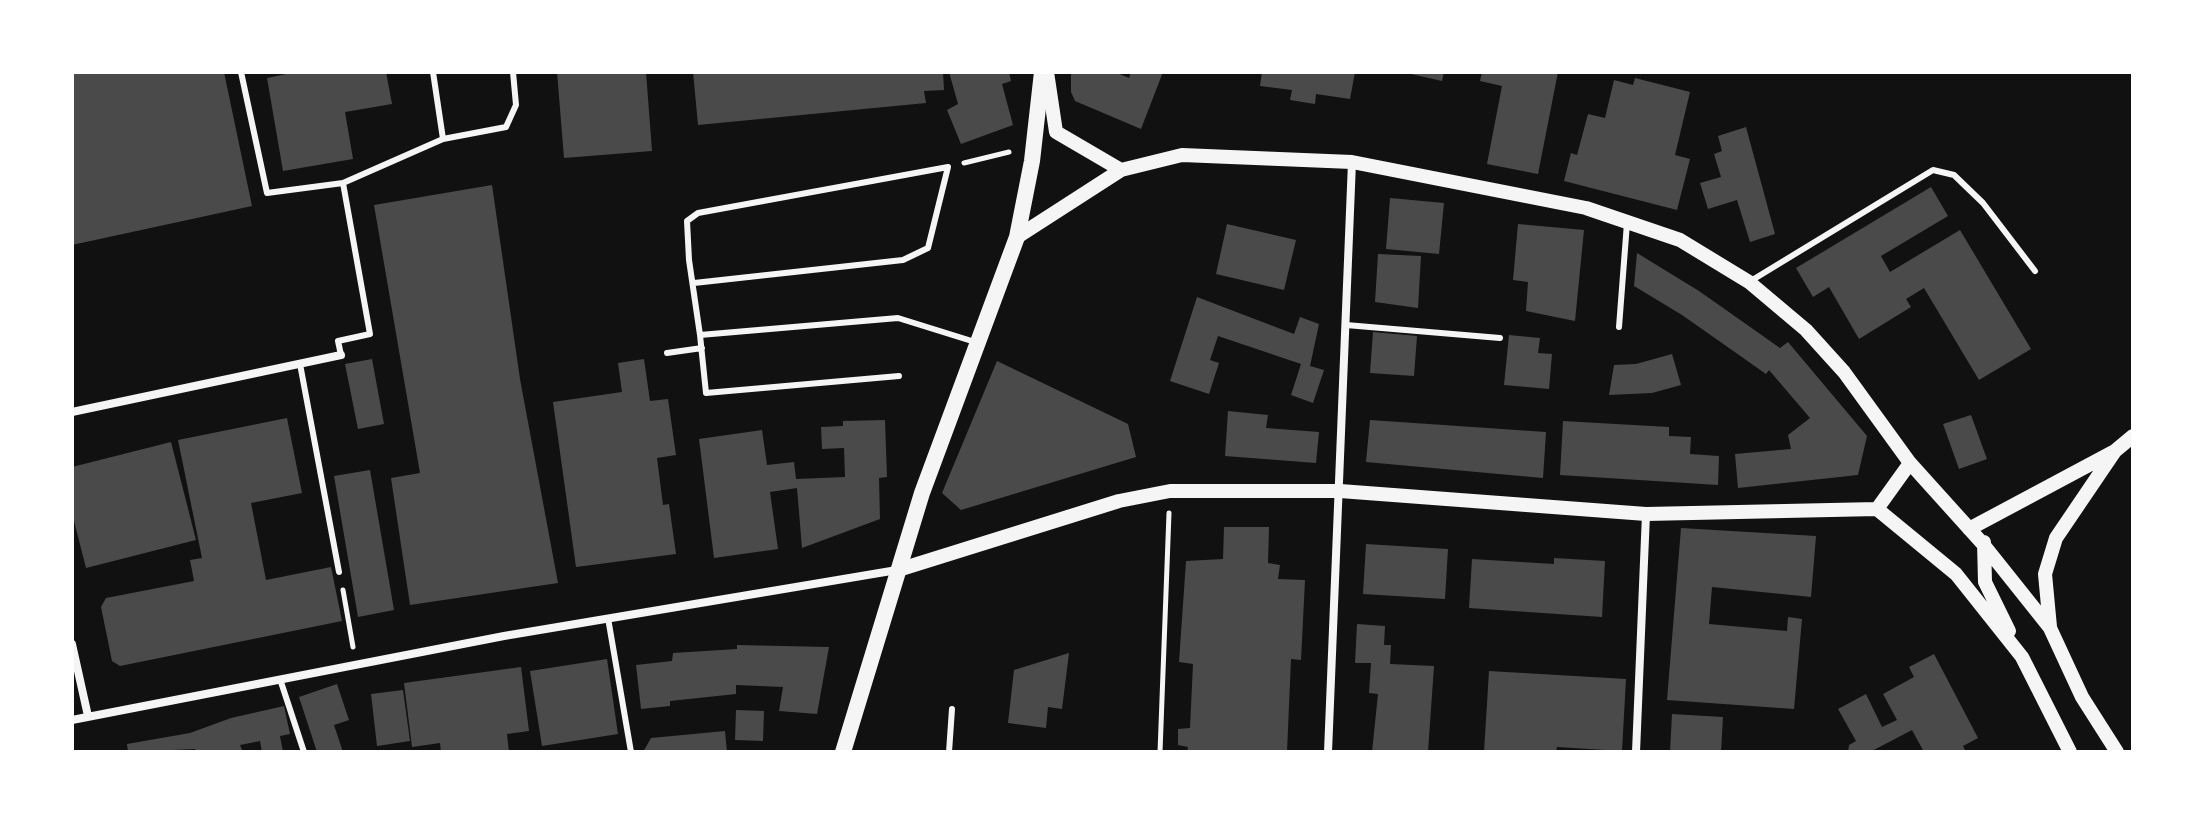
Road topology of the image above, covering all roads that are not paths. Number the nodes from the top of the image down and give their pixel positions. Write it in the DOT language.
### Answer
graph roads {
  1 [pos="241,72"];
  2 [pos="433,72"];
  3 [pos="513,72"];
  4 [pos="1044,72"];
  5 [pos="443,139"];
  6 [pos="1352,162"];
  7 [pos="1121,170"];
  8 [pos="343,183"];
  9 [pos="1627,219"];
  10 [pos="1017,237"];
  11 [pos="2035,271"];
  12 [pos="1749,282"];
  13 [pos="694,283"];
  14 [pos="1346,325"];
  15 [pos="1619,327"];
  16 [pos="700,335"];
  17 [pos="1500,338"];
  18 [pos="978,343"];
  19 [pos="702,348"];
  20 [pos="667,353"];
  21 [pos="341,355"];
  22 [pos="300,364"];
  23 [pos="899,376"];
  24 [pos="72,412"];
  25 [pos="2133,436"];
  26 [pos="2115,451"];
  27 [pos="1910,463"];
  28 [pos="1340,491"];
  29 [pos="1877,509"];
  30 [pos="1646,514"];
  31 [pos="1995,518"];
  32 [pos="1969,529"];
  33 [pos="1983,544"];
  34 [pos="898,570"];
  35 [pos="339,572"];
  36 [pos="608,618"];
  37 [pos="2050,628"];
  38 [pos="72,644"];
  39 [pos="2022,657"];
  40 [pos="280,679"];
  41 [pos="952,709"];
  42 [pos="88,716"];
  43 [pos="72,720"];
  44 [pos="304,752"];
  45 [pos="631,752"];
  46 [pos="843,752"];
  47 [pos="949,752"];
  48 [pos="1328,752"];
  49 [pos="1636,752"];
  50 [pos="2070,752"];
  51 [pos="2117,752"];
  1 -- 8 [label="lane"];
  2 -- 5 [label="lane"];
  3 -- 5 [label="lane"];
  4 -- 7 [label="street"];
  4 -- 10 [label="main road"];
  5 -- 8 [label="lane"];
  6 -- 7 [label="street"];
  6 -- 9 [label="street"];
  6 -- 14 [label="street"];
  7 -- 10 [label="street"];
  8 -- 21 [label="lane"];
  9 -- 12 [label="street"];
  9 -- 15 [label="lane"];
  10 -- 18 [label="main road"];
  11 -- 12 [label="lane"];
  12 -- 27 [label="street"];
  13 -- 13 [label="lane"];
  13 -- 16 [label="lane"];
  14 -- 17 [label="lane"];
  14 -- 28 [label="street"];
  16 -- 18 [label="lane"];
  16 -- 19 [label="lane"];
  18 -- 34 [label="main road"];
  19 -- 20 [label="lane"];
  19 -- 23 [label="lane"];
  21 -- 22 [label="street"];
  22 -- 24 [label="street"];
  22 -- 35 [label="lane"];
  25 -- 26 [label="street"];
  26 -- 31 [label="street"];
  26 -- 37 [label="street"];
  27 -- 29 [label="street"];
  27 -- 32 [label="street"];
  28 -- 30 [label="street"];
  28 -- 34 [label="street"];
  28 -- 48 [label="street"];
  29 -- 30 [label="street"];
  29 -- 39 [label="street"];
  30 -- 49 [label="street"];
  31 -- 32 [label="street"];
  31 -- 33 [label="street"];
  32 -- 33 [label="street"];
  33 -- 37 [label="street"];
  33 -- 39 [label="street"];
  34 -- 36 [label="street"];
  34 -- 46 [label="main road"];
  36 -- 40 [label="street"];
  36 -- 45 [label="lane"];
  37 -- 51 [label="street"];
  38 -- 42 [label="street"];
  39 -- 50 [label="street"];
  40 -- 42 [label="street"];
  40 -- 44 [label="lane"];
  41 -- 47 [label="lane"];
  42 -- 43 [label="street"];
}
